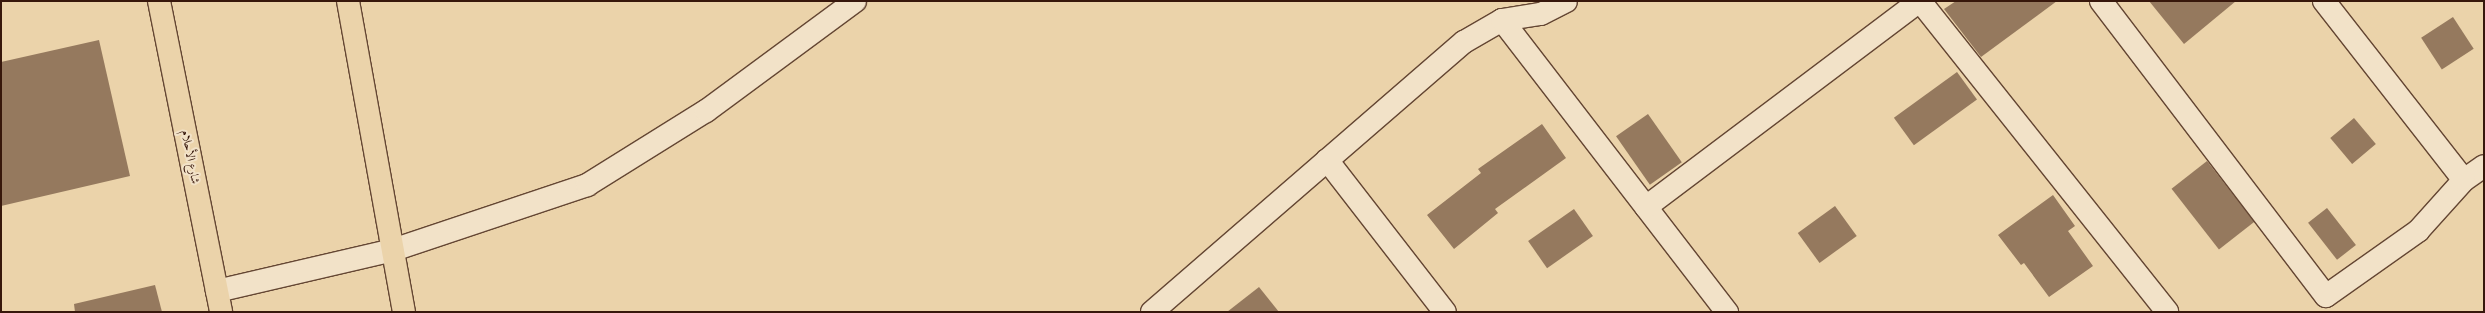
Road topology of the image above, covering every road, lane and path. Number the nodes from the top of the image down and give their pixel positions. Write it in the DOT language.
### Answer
graph roads {
  1 [pos="159,1"];
  2 [pos="348,1"];
  3 [pos="855,1"];
  4 [pos="1566,1"];
  5 [pos="1919,1"];
  6 [pos="2101,1"];
  7 [pos="2324,1"];
  8 [pos="1502,20"];
  9 [pos="1327,160"];
  10 [pos="2484,166"];
  11 [pos="2464,180"];
  12 [pos="1646,207"];
  13 [pos="393,250"];
  14 [pos="217,291"];
  15 [pos="1162,309"];
  16 [pos="221,312"];
  17 [pos="404,312"];
  18 [pos="1445,312"];
  19 [pos="1727,312"];
  20 [pos="2167,312"];
  1 -- 14 [label="main road, شارع الأحلام"];
  2 -- 13 [label="main road"];
  3 -- 13 [label="street"];
  4 -- 8 [label="street"];
  5 -- 12 [label="street"];
  5 -- 20 [label="street"];
  6 -- 11 [label="street"];
  7 -- 11 [label="street"];
  8 -- 9 [label="street"];
  8 -- 12 [label="street"];
  9 -- 15 [label="street"];
  9 -- 18 [label="street"];
  10 -- 11 [label="street"];
  12 -- 19 [label="street"];
  13 -- 14 [label="street"];
  13 -- 17 [label="main road"];
  14 -- 16 [label="main road, شارع الأحلام"];
}
